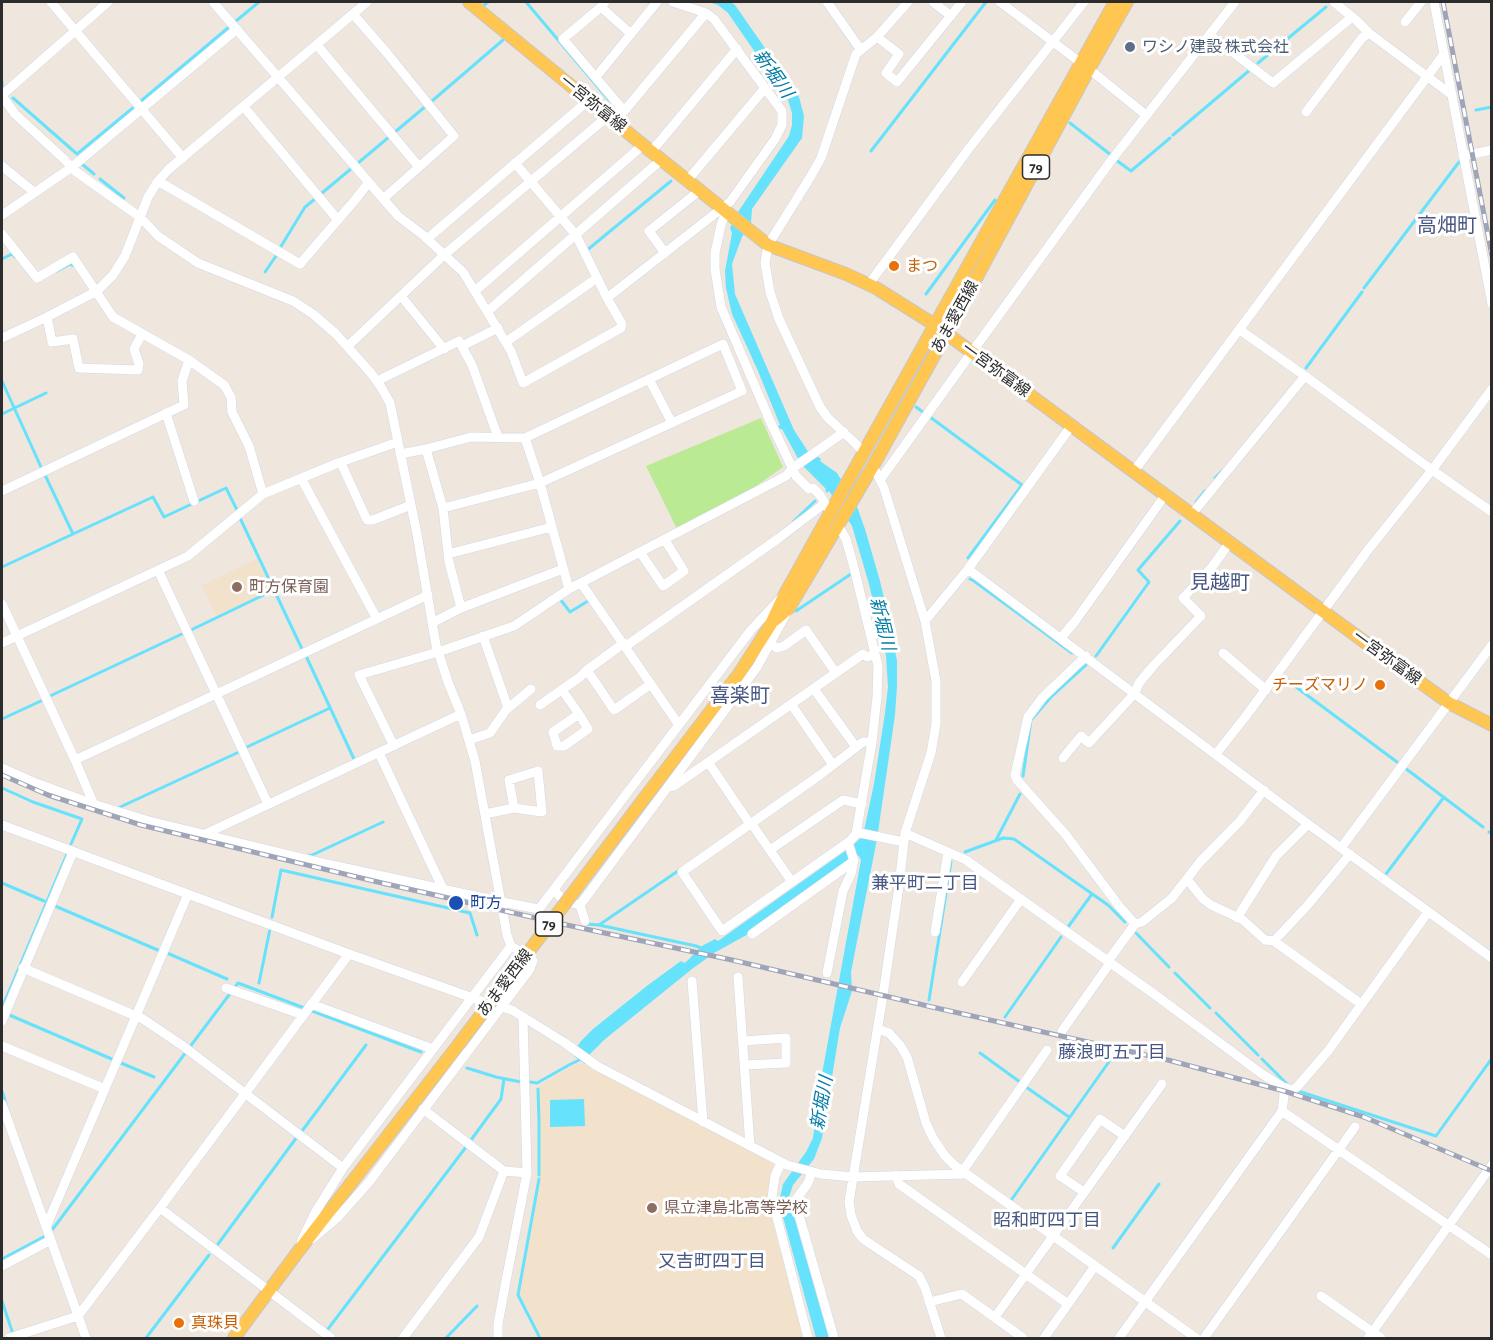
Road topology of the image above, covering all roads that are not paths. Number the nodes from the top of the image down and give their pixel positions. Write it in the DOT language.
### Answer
graph roads {
  1 [pos="51,2"];
  2 [pos="108,2"];
  3 [pos="213,2"];
  4 [pos="367,2"];
  5 [pos="469,2"];
  6 [pos="657,2"];
  7 [pos="673,2"];
  8 [pos="827,2"];
  9 [pos="908,2"];
  10 [pos="933,2"];
  11 [pos="962,2"];
  12 [pos="1000,2"];
  13 [pos="1084,2"];
  14 [pos="1115,2"];
  15 [pos="1127,2"];
  16 [pos="1235,2"];
  17 [pos="1334,2"];
  18 [pos="1421,2"];
  19 [pos="1434,2"];
  20 [pos="603,4"];
  21 [pos="706,13"];
  22 [pos="353,14"];
  23 [pos="951,16"];
  24 [pos="1352,17"];
  25 [pos="1405,22"];
  26 [pos="237,29"];
  27 [pos="75,30"];
  28 [pos="1369,33"];
  29 [pos="631,34"];
  30 [pos="1210,35"];
  31 [pos="877,37"];
  32 [pos="1053,41"];
  33 [pos="317,45"];
  34 [pos="737,49"];
  35 [pos="861,50"];
  36 [pos="1444,54"];
  37 [pos="1085,66"];
  38 [pos="596,77"];
  39 [pos="1428,77"];
  40 [pos="278,78"];
  41 [pos="765,88"];
  42 [pos="2,95"];
  43 [pos="1452,95"];
  44 [pos="589,100"];
  45 [pos="244,107"];
  46 [pos="141,110"];
  47 [pos="624,111"];
  48 [pos="1306,112"];
  49 [pos="1146,115"];
  50 [pos="612,119"];
  51 [pos="1491,150"];
  52 [pos="652,152"];
  53 [pos="1463,156"];
  54 [pos="183,158"];
  55 [pos="515,164"];
  56 [pos="2,166"];
  57 [pos="72,167"];
  58 [pos="419,167"];
  59 [pos="158,181"];
  60 [pos="687,181"];
  61 [pos="369,182"];
  62 [pos="531,183"];
  63 [pos="699,191"];
  64 [pos="34,192"];
  65 [pos="383,199"];
  66 [pos="726,212"];
  67 [pos="2,215"];
  68 [pos="140,217"];
  69 [pos="560,217"];
  70 [pos="338,220"];
  71 [pos="2,234"];
  72 [pos="576,235"];
  73 [pos="427,239"];
  74 [pos="768,245"];
  75 [pos="665,253"];
  76 [pos="444,255"];
  77 [pos="597,278"];
  78 [pos="869,285"];
  79 [pos="97,291"];
  80 [pos="475,291"];
  81 [pos="401,296"];
  82 [pos="607,298"];
  83 [pos="1491,304"];
  84 [pos="488,311"];
  85 [pos="47,317"];
  86 [pos="935,325"];
  87 [pos="498,328"];
  88 [pos="1240,330"];
  89 [pos="142,334"];
  90 [pos="946,334"];
  91 [pos="2,338"];
  92 [pos="506,342"];
  93 [pos="348,346"];
  94 [pos="462,346"];
  95 [pos="444,349"];
  96 [pos="972,352"];
  97 [pos="189,360"];
  98 [pos="1305,376"];
  99 [pos="649,379"];
  100 [pos="377,381"];
  101 [pos="1491,389"];
  102 [pos="166,413"];
  103 [pos="672,423"];
  104 [pos="1072,426"];
  105 [pos="844,432"];
  106 [pos="498,437"];
  107 [pos="525,438"];
  108 [pos="398,442"];
  109 [pos="426,449"];
  110 [pos="864,453"];
  111 [pos="400,454"];
  112 [pos="340,463"];
  113 [pos="873,466"];
  114 [pos="793,468"];
  115 [pos="1432,470"];
  116 [pos="1134,471"];
  117 [pos="301,478"];
  118 [pos="880,480"];
  119 [pos="540,483"];
  120 [pos="2,491"];
  121 [pos="263,494"];
  122 [pos="1166,494"];
  123 [pos="194,501"];
  124 [pos="411,505"];
  125 [pos="442,508"];
  126 [pos="1491,512"];
  127 [pos="833,514"];
  128 [pos="1192,514"];
  129 [pos="552,527"];
  130 [pos="665,540"];
  131 [pos="1230,543"];
  132 [pos="640,552"];
  133 [pos="448,554"];
  134 [pos="968,568"];
  135 [pos="563,569"];
  136 [pos="158,570"];
  137 [pos="581,583"];
  138 [pos="569,589"];
  139 [pos="786,594"];
  140 [pos="428,595"];
  141 [pos="2,603"];
  142 [pos="461,608"];
  143 [pos="789,608"];
  144 [pos="1323,612"];
  145 [pos="377,619"];
  146 [pos="925,621"];
  147 [pos="432,623"];
  148 [pos="771,624"];
  149 [pos="17,636"];
  150 [pos="483,636"];
  151 [pos="1061,638"];
  152 [pos="2,643"];
  153 [pos="770,643"];
  154 [pos="625,645"];
  155 [pos="1491,645"];
  156 [pos="438,652"];
  157 [pos="1223,653"];
  158 [pos="875,654"];
  159 [pos="1086,656"];
  160 [pos="587,670"];
  161 [pos="836,673"];
  162 [pos="651,684"];
  163 [pos="814,689"];
  164 [pos="531,690"];
  165 [pos="562,690"];
  166 [pos="1266,690"];
  167 [pos="1135,693"];
  168 [pos="217,694"];
  169 [pos="1449,703"];
  170 [pos="791,704"];
  171 [pos="540,705"];
  172 [pos="508,708"];
  173 [pos="461,714"];
  174 [pos="579,714"];
  175 [pos="679,725"];
  176 [pos="1491,725"];
  177 [pos="469,740"];
  178 [pos="872,742"];
  179 [pos="394,746"];
  180 [pos="856,747"];
  181 [pos="696,749"];
  182 [pos="379,753"];
  183 [pos="1216,754"];
  184 [pos="1063,758"];
  185 [pos="75,760"];
  186 [pos="707,763"];
  187 [pos="833,765"];
  188 [pos="2,768"];
  189 [pos="668,787"];
  190 [pos="1264,790"];
  191 [pos="93,804"];
  192 [pos="268,804"];
  193 [pos="862,804"];
  194 [pos="514,808"];
  195 [pos="485,814"];
  196 [pos="751,824"];
  197 [pos="1308,824"];
  198 [pos="2,825"];
  199 [pos="858,833"];
  200 [pos="203,835"];
  201 [pos="904,838"];
  202 [pos="590,843"];
  203 [pos="849,844"];
  204 [pos="1341,848"];
  205 [pos="770,850"];
  206 [pos="73,852"];
  207 [pos="948,852"];
  208 [pos="1350,854"];
  209 [pos="613,860"];
  210 [pos="854,861"];
  211 [pos="1187,879"];
  212 [pos="792,882"];
  213 [pos="443,890"];
  214 [pos="554,890"];
  215 [pos="188,894"];
  216 [pos="1021,899"];
  217 [pos="502,902"];
  218 [pos="579,905"];
  219 [pos="1428,912"];
  220 [pos="1238,918"];
  221 [pos="585,921"];
  222 [pos="1134,924"];
  223 [pos="935,932"];
  224 [pos="752,934"];
  225 [pos="1274,940"];
  226 [pos="511,946"];
  227 [pos="349,954"];
  228 [pos="1491,958"];
  229 [pos="1109,962"];
  230 [pos="23,968"];
  231 [pos="827,973"];
  232 [pos="738,977"];
  233 [pos="692,981"];
  234 [pos="962,982"];
  235 [pos="231,989"];
  236 [pos="474,997"];
  237 [pos="1361,1004"];
  238 [pos="501,1007"];
  239 [pos="307,1010"];
  240 [pos="137,1015"];
  241 [pos="523,1017"];
  242 [pos="2,1021"];
  243 [pos="878,1029"];
  244 [pos="1062,1031"];
  245 [pos="743,1041"];
  246 [pos="2,1046"];
  247 [pos="433,1049"];
  248 [pos="1047,1050"];
  249 [pos="745,1065"];
  250 [pos="1162,1084"];
  251 [pos="1283,1087"];
  252 [pos="105,1089"];
  253 [pos="245,1093"];
  254 [pos="2,1104"];
  255 [pos="423,1109"];
  256 [pos="1282,1111"];
  257 [pos="703,1122"];
  258 [pos="1355,1127"];
  259 [pos="1125,1136"];
  260 [pos="750,1146"];
  261 [pos="1339,1150"];
  262 [pos="784,1164"];
  263 [pos="1491,1165"];
  264 [pos="343,1168"];
  265 [pos="504,1171"];
  266 [pos="809,1171"];
  267 [pos="963,1172"];
  268 [pos="527,1173"];
  269 [pos="896,1175"];
  270 [pos="853,1177"];
  271 [pos="1084,1192"];
  272 [pos="160,1209"];
  273 [pos="1449,1225"];
  274 [pos="46,1227"];
  275 [pos="1053,1236"];
  276 [pos="50,1239"];
  277 [pos="297,1252"];
  278 [pos="1491,1255"];
  279 [pos="2,1266"];
  280 [pos="1095,1266"];
  281 [pos="1027,1274"];
  282 [pos="269,1292"];
  283 [pos="1321,1296"];
  284 [pos="929,1302"];
  285 [pos="1145,1302"];
  286 [pos="1068,1304"];
  287 [pos="78,1316"];
  288 [pos="995,1317"];
  289 [pos="1370,1335"];
  290 [pos="9,1338"];
  291 [pos="86,1338"];
  292 [pos="234,1338"];
  293 [pos="331,1338"];
  294 [pos="403,1338"];
  295 [pos="498,1338"];
  296 [pos="808,1338"];
  297 [pos="834,1338"];
  298 [pos="941,1338"];
  299 [pos="1023,1338"];
  300 [pos="1044,1338"];
  301 [pos="1119,1338"];
  302 [pos="1196,1338"];
  303 [pos="1204,1338"];
  304 [pos="1381,1338"];
  1 -- 27 [label="street"];
  2 -- 27 [label="street"];
  3 -- 26 [label="street"];
  4 -- 22 [label="street"];
  5 -- 44 [label="main road, 一宮弥富線"];
  6 -- 29 [label="street"];
  7 -- 21 [label="street"];
  8 -- 35 [label="street"];
  9 -- 31 [label="street"];
  10 -- 23 [label="street"];
  11 -- 23 [label="street"];
  12 -- 32 [label="street"];
  13 -- 32 [label="street"];
  14 -- 37 [label="main road, あま愛西線 / 79"];
  15 -- 37 [label="main road, あま愛西線 / 79"];
  16 -- 30 [label="street"];
  17 -- 24 [label="street"];
  18 -- 25 [label="street"];
  19 -- 36 [label="street"];
  20 -- 29 [label="street"];
  20 -- 38 [label="street"];
  21 -- 34 [label="street"];
  21 -- 47 [label="street"];
  22 -- 33 [label="street"];
  22 -- 58 [label="street"];
  23 -- 31 [label="street"];
  24 -- 28 [label="street"];
  24 -- 30 [label="street"];
  26 -- 40 [label="street"];
  26 -- 46 [label="street"];
  27 -- 42 [label="street"];
  27 -- 46 [label="street"];
  28 -- 39 [label="street"];
  28 -- 48 [label="street"];
  29 -- 38 [label="street"];
  30 -- 49 [label="street"];
  31 -- 35 [label="street"];
  32 -- 37 [label="street"];
  32 -- 78 [label="street"];
  33 -- 40 [label="street"];
  33 -- 58 [label="street"];
  34 -- 41 [label="street"];
  34 -- 52 [label="street"];
  35 -- 74 [label="street"];
  36 -- 39 [label="street"];
  36 -- 43 [label="street"];
  37 -- 49 [label="street"];
  37 -- 86 [label="main road, あま愛西線 / 79"];
  37 -- 90 [label="main road, あま愛西線 / 79"];
  38 -- 47 [label="street"];
  39 -- 43 [label="street"];
  39 -- 88 [label="street"];
  40 -- 45 [label="street"];
  40 -- 61 [label="street"];
  41 -- 60 [label="street"];
  41 -- 66 [label="street"];
  42 -- 57 [label="street"];
  43 -- 53 [label="street"];
  44 -- 50 [label="main road, 一宮弥富線"];
  44 -- 55 [label="street"];
  45 -- 54 [label="street"];
  45 -- 70 [label="street"];
  46 -- 54 [label="street"];
  46 -- 57 [label="street"];
  47 -- 50 [label="street"];
  49 -- 96 [label="street"];
  50 -- 52 [label="main road, 一宮弥富線"];
  50 -- 62 [label="street"];
  51 -- 53 [label="street"];
  52 -- 60 [label="main road, 一宮弥富線"];
  52 -- 69 [label="street"];
  52 -- 72 [label="street"];
  53 -- 83 [label="street"];
  54 -- 59 [label="street"];
  55 -- 62 [label="street"];
  55 -- 73 [label="street"];
  56 -- 64 [label="street"];
  57 -- 64 [label="street"];
  57 -- 68 [label="street"];
  58 -- 65 [label="street"];
  59 -- 68 [label="street"];
  59 -- 70 [label="street"];
  60 -- 63 [label="main road, 一宮弥富線"];
  61 -- 65 [label="street"];
  61 -- 70 [label="street"];
  62 -- 69 [label="street"];
  62 -- 76 [label="street"];
  63 -- 66 [label="main road, 一宮弥富線"];
  63 -- 75 [label="street"];
  64 -- 67 [label="street"];
  65 -- 73 [label="street"];
  66 -- 74 [label="main road, 一宮弥富線"];
  66 -- 75 [label="street"];
  66 -- 114 [label="street"];
  68 -- 79 [label="street"];
  68 -- 93 [label="street"];
  69 -- 72 [label="street"];
  69 -- 80 [label="street"];
  71 -- 79 [label="street"];
  72 -- 77 [label="street"];
  72 -- 84 [label="street"];
  73 -- 76 [label="street"];
  74 -- 78 [label="main road, 一宮弥富線"];
  74 -- 105 [label="street"];
  75 -- 82 [label="street"];
  76 -- 80 [label="street"];
  76 -- 81 [label="street"];
  77 -- 82 [label="street"];
  77 -- 92 [label="street"];
  78 -- 86 [label="main road, 一宮弥富線"];
  79 -- 85 [label="street"];
  79 -- 89 [label="street"];
  80 -- 84 [label="street"];
  81 -- 93 [label="street"];
  81 -- 95 [label="street"];
  82 -- 92 [label="street"];
  84 -- 87 [label="street"];
  85 -- 89 [label="street"];
  85 -- 91 [label="street"];
  86 -- 90 [label="main road, 一宮弥富線"];
  86 -- 110 [label="main road, あま愛西線 / 79"];
  87 -- 92 [label="street"];
  87 -- 94 [label="street"];
  88 -- 98 [label="street"];
  88 -- 116 [label="street"];
  89 -- 97 [label="street"];
  90 -- 96 [label="main road, 一宮弥富線"];
  90 -- 113 [label="main road, あま愛西線 / 79"];
  93 -- 100 [label="street"];
  94 -- 95 [label="street"];
  94 -- 106 [label="street"];
  95 -- 100 [label="street"];
  96 -- 104 [label="main road, 一宮弥富線"];
  96 -- 118 [label="street"];
  97 -- 102 [label="street"];
  97 -- 121 [label="street"];
  98 -- 115 [label="street"];
  98 -- 128 [label="street"];
  99 -- 103 [label="street"];
  99 -- 103 [label="street"];
  99 -- 107 [label="street"];
  100 -- 108 [label="street"];
  101 -- 115 [label="street"];
  102 -- 120 [label="street"];
  102 -- 123 [label="street"];
  103 -- 119 [label="street"];
  104 -- 116 [label="main road, 一宮弥富線"];
  104 -- 134 [label="street"];
  105 -- 110 [label="street"];
  105 -- 114 [label="street"];
  106 -- 107 [label="street"];
  106 -- 109 [label="street"];
  107 -- 119 [label="street"];
  108 -- 111 [label="street"];
  108 -- 112 [label="street"];
  109 -- 111 [label="street"];
  109 -- 125 [label="street"];
  110 -- 127 [label="main road, あま愛西線 / 79"];
  111 -- 124 [label="street"];
  112 -- 117 [label="street"];
  112 -- 124 [label="street"];
  113 -- 118 [label="street"];
  113 -- 127 [label="main road, あま愛西線 / 79"];
  114 -- 127 [label="street"];
  114 -- 130 [label="street"];
  115 -- 126 [label="street"];
  115 -- 144 [label="street"];
  116 -- 122 [label="main road, 一宮弥富線"];
  117 -- 121 [label="street"];
  117 -- 145 [label="street"];
  118 -- 146 [label="street"];
  119 -- 125 [label="street"];
  119 -- 129 [label="street"];
  121 -- 136 [label="street"];
  122 -- 128 [label="main road, 一宮弥富線"];
  122 -- 151 [label="street"];
  124 -- 140 [label="street"];
  125 -- 133 [label="street"];
  127 -- 139 [label="main road, あま愛西線 / 79"];
  127 -- 143 [label="main road, あま愛西線 / 79"];
  127 -- 154 [label="street"];
  127 -- 158 [label="street"];
  128 -- 131 [label="main road, 一宮弥富線"];
  129 -- 133 [label="street"];
  129 -- 135 [label="street"];
  130 -- 132 [label="street"];
  130 -- 132 [label="street"];
  131 -- 144 [label="main road, 一宮弥富線"];
  131 -- 167 [label="street"];
  132 -- 137 [label="street"];
  133 -- 142 [label="street"];
  134 -- 146 [label="street"];
  134 -- 151 [label="street"];
  135 -- 138 [label="street"];
  135 -- 142 [label="street"];
  136 -- 149 [label="street"];
  136 -- 168 [label="street"];
  137 -- 138 [label="street"];
  137 -- 154 [label="street"];
  138 -- 150 [label="street"];
  139 -- 148 [label="main road, あま愛西線 / 79"];
  139 -- 175 [label="street"];
  140 -- 145 [label="street"];
  140 -- 147 [label="street"];
  141 -- 149 [label="street"];
  142 -- 147 [label="street"];
  143 -- 148 [label="main road, あま愛西線 / 79"];
  143 -- 153 [label="street"];
  144 -- 166 [label="street"];
  144 -- 169 [label="main road, 一宮弥富線"];
  145 -- 168 [label="street"];
  146 -- 201 [label="street"];
  147 -- 156 [label="street"];
  148 -- 277 [label="main road, あま愛西線 / 79, bridge"];
  149 -- 152 [label="street"];
  149 -- 185 [label="street"];
  150 -- 156 [label="street"];
  150 -- 172 [label="street"];
  151 -- 159 [label="street"];
  153 -- 161 [label="street"];
  153 -- 181 [label="street"];
  154 -- 160 [label="street"];
  154 -- 162 [label="street"];
  155 -- 169 [label="street"];
  156 -- 173 [label="street"];
  156 -- 179 [label="street"];
  157 -- 166 [label="street"];
  158 -- 161 [label="street"];
  158 -- 178 [label="street"];
  159 -- 167 [label="street"];
  159 -- 222 [label="street"];
  160 -- 162 [label="street"];
  160 -- 165 [label="street"];
  161 -- 163 [label="street"];
  162 -- 175 [label="street"];
  163 -- 170 [label="street"];
  163 -- 180 [label="street"];
  164 -- 172 [label="street"];
  165 -- 171 [label="street"];
  165 -- 174 [label="street"];
  166 -- 183 [label="street"];
  167 -- 183 [label="street"];
  167 -- 184 [label="street"];
  168 -- 185 [label="street"];
  168 -- 192 [label="street"];
  169 -- 176 [label="main road, 一宮弥富線"];
  169 -- 204 [label="street"];
  170 -- 186 [label="street"];
  170 -- 187 [label="street"];
  172 -- 177 [label="street"];
  173 -- 177 [label="street"];
  173 -- 179 [label="street"];
  175 -- 202 [label="street"];
  177 -- 195 [label="street"];
  178 -- 180 [label="street"];
  178 -- 193 [label="street"];
  179 -- 182 [label="street"];
  180 -- 187 [label="street"];
  181 -- 186 [label="street"];
  181 -- 189 [label="street"];
  182 -- 192 [label="street"];
  182 -- 213 [label="street"];
  183 -- 190 [label="street"];
  185 -- 191 [label="street"];
  186 -- 189 [label="street"];
  186 -- 196 [label="street"];
  187 -- 196 [label="street"];
  188 -- 191 [label="street"];
  189 -- 209 [label="street"];
  190 -- 197 [label="street"];
  190 -- 211 [label="street"];
  191 -- 200 [label="street"];
  192 -- 200 [label="street"];
  193 -- 199 [label="street"];
  193 -- 205 [label="street"];
  194 -- 194 [label="street"];
  194 -- 195 [label="street"];
  195 -- 217 [label="street"];
  196 -- 205 [label="street"];
  196 -- 212 [label="street"];
  197 -- 204 [label="street"];
  197 -- 220 [label="street"];
  198 -- 206 [label="street"];
  199 -- 201 [label="street"];
  199 -- 203 [label="street"];
  200 -- 213 [label="street"];
  201 -- 207 [label="street"];
  201 -- 243 [label="street"];
  202 -- 209 [label="street"];
  202 -- 214 [label="street"];
  203 -- 210 [label="street"];
  203 -- 212 [label="street"];
  204 -- 208 [label="street"];
  205 -- 212 [label="street"];
  206 -- 215 [label="street"];
  206 -- 230 [label="street"];
  207 -- 216 [label="street"];
  207 -- 223 [label="street"];
  208 -- 219 [label="street"];
  208 -- 225 [label="street"];
  209 -- 218 [label="street"];
  210 -- 224 [label="street"];
  210 -- 231 [label="street"];
  211 -- 220 [label="street"];
  211 -- 222 [label="street"];
  213 -- 217 [label="street"];
  214 -- 217 [label="street"];
  214 -- 218 [label="street"];
  215 -- 227 [label="street"];
  215 -- 240 [label="street"];
  216 -- 229 [label="street"];
  216 -- 234 [label="street"];
  217 -- 226 [label="street"];
  218 -- 221 [label="street"];
  219 -- 228 [label="street"];
  219 -- 237 [label="street"];
  220 -- 225 [label="street"];
  222 -- 229 [label="street"];
  225 -- 237 [label="street"];
  226 -- 236 [label="street"];
  226 -- 238 [label="street"];
  227 -- 236 [label="street"];
  227 -- 239 [label="street"];
  229 -- 244 [label="street"];
  229 -- 251 [label="street"];
  230 -- 240 [label="street"];
  230 -- 242 [label="street"];
  232 -- 245 [label="street"];
  233 -- 257 [label="street"];
  235 -- 239 [label="street"];
  236 -- 238 [label="street"];
  236 -- 247 [label="street"];
  237 -- 251 [label="street"];
  238 -- 241 [label="street"];
  238 -- 255 [label="street"];
  239 -- 247 [label="street"];
  239 -- 253 [label="street"];
  240 -- 252 [label="street"];
  240 -- 253 [label="street"];
  241 -- 257 [label="street"];
  241 -- 268 [label="street"];
  243 -- 267 [label="street"];
  243 -- 270 [label="street"];
  245 -- 249 [label="street"];
  245 -- 249 [label="street"];
  246 -- 252 [label="street"];
  247 -- 264 [label="street"];
  248 -- 267 [label="street"];
  249 -- 260 [label="street"];
  250 -- 259 [label="street"];
  251 -- 256 [label="street"];
  252 -- 274 [label="street"];
  253 -- 264 [label="street"];
  253 -- 272 [label="street"];
  254 -- 274 [label="street"];
  255 -- 265 [label="street"];
  255 -- 277 [label="street"];
  256 -- 261 [label="street"];
  256 -- 285 [label="street"];
  257 -- 260 [label="street"];
  258 -- 261 [label="street"];
  259 -- 271 [label="street"];
  259 -- 271 [label="street"];
  260 -- 262 [label="street"];
  261 -- 273 [label="street"];
  261 -- 303 [label="street"];
  262 -- 266 [label="street"];
  262 -- 296 [label="street"];
  263 -- 273 [label="street"];
  264 -- 277 [label="street"];
  265 -- 268 [label="street"];
  265 -- 294 [label="street"];
  266 -- 270 [label="street"];
  266 -- 297 [label="street"];
  267 -- 269 [label="street"];
  267 -- 275 [label="street"];
  268 -- 295 [label="street"];
  269 -- 270 [label="street"];
  269 -- 281 [label="street"];
  270 -- 284 [label="street"];
  271 -- 275 [label="street"];
  272 -- 282 [label="street"];
  272 -- 287 [label="street"];
  273 -- 278 [label="street"];
  273 -- 289 [label="street"];
  274 -- 276 [label="street"];
  275 -- 280 [label="street"];
  275 -- 281 [label="street"];
  276 -- 279 [label="street"];
  276 -- 287 [label="street"];
  277 -- 282 [label="main road, あま愛西線 / 79"];
  280 -- 285 [label="street"];
  280 -- 286 [label="street"];
  281 -- 286 [label="street"];
  281 -- 288 [label="street"];
  282 -- 292 [label="main road, あま愛西線 / 79"];
  282 -- 293 [label="street"];
  283 -- 289 [label="street"];
  284 -- 288 [label="street"];
  284 -- 298 [label="street"];
  285 -- 301 [label="street"];
  285 -- 302 [label="street"];
  286 -- 300 [label="street"];
  287 -- 290 [label="street"];
  287 -- 291 [label="street"];
  288 -- 299 [label="street"];
  289 -- 304 [label="street"];
}
